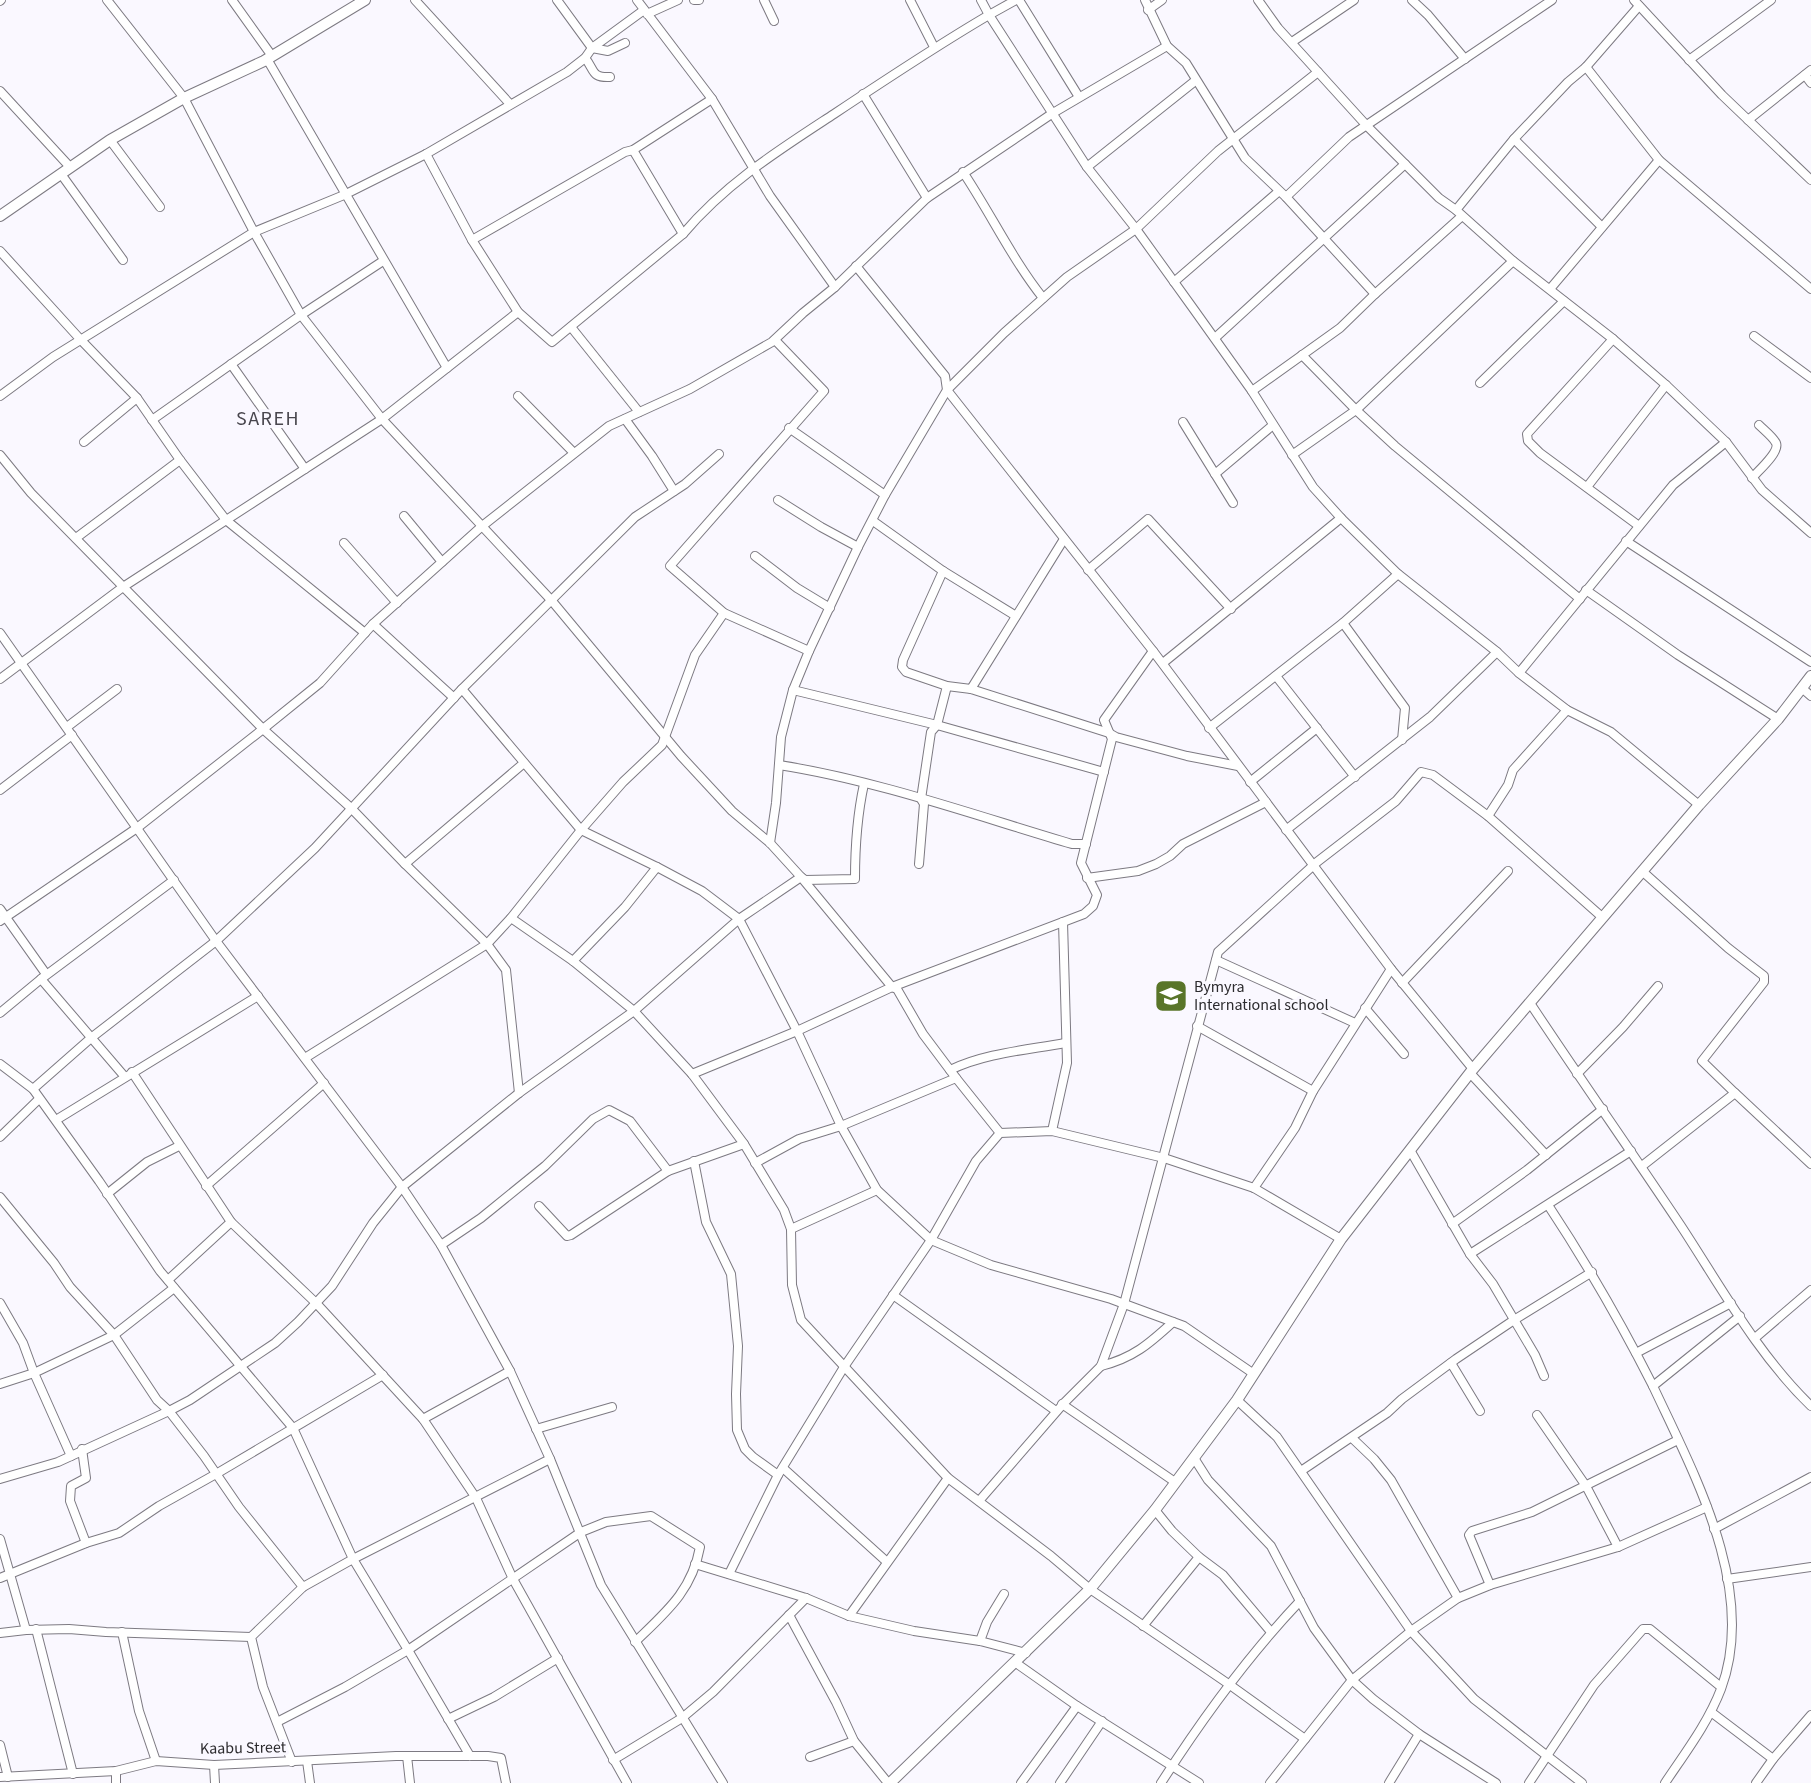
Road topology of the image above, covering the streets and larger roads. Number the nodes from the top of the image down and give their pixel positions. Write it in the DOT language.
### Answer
graph roads {
  1 [pos="107,0"];
  2 [pos="232,0"];
  3 [pos="365,0"];
  4 [pos="415,0"];
  5 [pos="557,0"];
  6 [pos="637,0"];
  7 [pos="678,0"];
  8 [pos="694,0"];
  9 [pos="699,0"];
  10 [pos="764,0"];
  11 [pos="910,0"];
  12 [pos="981,0"];
  13 [pos="1017,0"];
  14 [pos="1144,0"];
  15 [pos="1162,0"];
  16 [pos="1258,0"];
  17 [pos="1354,0"];
  18 [pos="1412,0"];
  19 [pos="1552,0"];
  20 [pos="1771,0"];
  21 [pos="1636,3"];
  22 [pos="1148,10"];
  23 [pos="645,12"];
  24 [pos="989,15"];
  25 [pos="774,21"];
  26 [pos="1292,42"];
  27 [pos="625,43"];
  28 [pos="1167,46"];
  29 [pos="934,47"];
  30 [pos="592,48"];
  31 [pos="269,58"];
  32 [pos="585,58"];
  33 [pos="1466,59"];
  34 [pos="1689,60"];
  35 [pos="1586,67"];
  36 [pos="1318,72"];
  37 [pos="1808,72"];
  38 [pos="610,77"];
  39 [pos="1195,81"];
  40 [pos="1811,83"];
  41 [pos="0,91"];
  42 [pos="863,94"];
  43 [pos="1079,97"];
  44 [pos="184,98"];
  45 [pos="711,99"];
  46 [pos="510,104"];
  47 [pos="1053,112"];
  48 [pos="1748,120"];
  49 [pos="1367,126"];
  50 [pos="1232,139"];
  51 [pos="1514,139"];
  52 [pos="110,140"];
  53 [pos="633,150"];
  54 [pos="426,154"];
  55 [pos="1659,160"];
  56 [pos="1405,164"];
  57 [pos="70,167"];
  58 [pos="1087,167"];
  59 [pos="752,168"];
  60 [pos="963,172"];
  61 [pos="60,174"];
  62 [pos="1811,180"];
  63 [pos="1278,192"];
  64 [pos="344,195"];
  65 [pos="1286,197"];
  66 [pos="927,198"];
  67 [pos="160,207"];
  68 [pos="2,211"];
  69 [pos="1459,213"];
  70 [pos="1602,227"];
  71 [pos="1136,229"];
  72 [pos="254,232"];
  73 [pos="683,234"];
  74 [pos="472,240"];
  75 [pos="1323,240"];
  76 [pos="0,251"];
  77 [pos="123,260"];
  78 [pos="383,261"];
  79 [pos="1513,261"];
  80 [pos="856,266"];
  81 [pos="1174,282"];
  82 [pos="835,287"];
  83 [pos="1550,289"];
  84 [pos="1811,290"];
  85 [pos="1375,294"];
  86 [pos="1043,298"];
  87 [pos="1564,302"];
  88 [pos="518,312"];
  89 [pos="301,315"];
  90 [pos="571,327"];
  91 [pos="1754,336"];
  92 [pos="1215,338"];
  93 [pos="80,339"];
  94 [pos="1613,339"];
  95 [pos="775,340"];
  96 [pos="1302,355"];
  97 [pos="231,364"];
  98 [pos="447,368"];
  99 [pos="1811,378"];
  100 [pos="1480,383"];
  101 [pos="1666,385"];
  102 [pos="947,390"];
  103 [pos="1252,391"];
  104 [pos="0,396"];
  105 [pos="518,396"];
  106 [pos="137,398"];
  107 [pos="1356,410"];
  108 [pos="639,412"];
  109 [pos="625,418"];
  110 [pos="382,419"];
  111 [pos="152,420"];
  112 [pos="1183,422"];
  113 [pos="1273,425"];
  114 [pos="1759,425"];
  115 [pos="789,428"];
  116 [pos="84,442"];
  117 [pos="1725,442"];
  118 [pos="574,453"];
  119 [pos="719,454"];
  120 [pos="0,455"];
  121 [pos="1292,455"];
  122 [pos="180,460"];
  123 [pos="305,469"];
  124 [pos="1215,474"];
  125 [pos="1752,478"];
  126 [pos="1587,488"];
  127 [pos="674,491"];
  128 [pos="885,495"];
  129 [pos="778,500"];
  130 [pos="1233,504"];
  131 [pos="404,516"];
  132 [pos="1341,518"];
  133 [pos="226,520"];
  134 [pos="873,521"];
  135 [pos="1639,526"];
  136 [pos="482,527"];
  137 [pos="1811,532"];
  138 [pos="76,538"];
  139 [pos="1064,539"];
  140 [pos="1626,541"];
  141 [pos="344,543"];
  142 [pos="858,547"];
  143 [pos="755,556"];
  144 [pos="442,562"];
  145 [pos="1088,570"];
  146 [pos="943,571"];
  147 [pos="1398,574"];
  148 [pos="123,586"];
  149 [pos="1586,590"];
  150 [pos="1580,598"];
  151 [pos="552,601"];
  152 [pos="397,603"];
  153 [pos="830,608"];
  154 [pos="1232,609"];
  155 [pos="724,613"];
  156 [pos="1016,616"];
  157 [pos="1343,623"];
  158 [pos="373,624"];
  159 [pos="0,633"];
  160 [pos="365,633"];
  161 [pos="809,651"];
  162 [pos="1153,651"];
  163 [pos="1497,652"];
  164 [pos="1811,662"];
  165 [pos="22,663"];
  166 [pos="1162,663"];
  167 [pos="1519,673"];
  168 [pos="1276,676"];
  169 [pos="1811,676"];
  170 [pos="0,679"];
  171 [pos="947,686"];
  172 [pos="117,689"];
  173 [pos="462,689"];
  174 [pos="971,689"];
  175 [pos="793,690"];
  176 [pos="1807,692"];
  177 [pos="454,698"];
  178 [pos="1567,710"];
  179 [pos="1778,719"];
  180 [pos="937,725"];
  181 [pos="1209,728"];
  182 [pos="1317,728"];
  183 [pos="263,729"];
  184 [pos="69,731"];
  185 [pos="1109,733"];
  186 [pos="664,735"];
  187 [pos="1402,740"];
  188 [pos="524,763"];
  189 [pos="779,765"];
  190 [pos="1238,766"];
  191 [pos="1104,772"];
  192 [pos="1355,777"];
  193 [pos="1250,782"];
  194 [pos="864,784"];
  195 [pos="0,790"];
  196 [pos="921,799"];
  197 [pos="1266,802"];
  198 [pos="1699,805"];
  199 [pos="351,808"];
  200 [pos="1488,816"];
  201 [pos="137,828"];
  202 [pos="581,830"];
  203 [pos="1286,830"];
  204 [pos="770,843"];
  205 [pos="1086,844"];
  206 [pos="405,864"];
  207 [pos="919,864"];
  208 [pos="1314,865"];
  209 [pos="657,867"];
  210 [pos="1508,871"];
  211 [pos="1642,871"];
  212 [pos="801,877"];
  213 [pos="1088,878"];
  214 [pos="174,880"];
  215 [pos="0,909"];
  216 [pos="1602,917"];
  217 [pos="511,918"];
  218 [pos="3,919"];
  219 [pos="738,919"];
  220 [pos="1063,922"];
  221 [pos="216,940"];
  222 [pos="487,944"];
  223 [pos="1216,960"];
  224 [pos="573,961"];
  225 [pos="1391,969"];
  226 [pos="44,977"];
  227 [pos="1402,983"];
  228 [pos="1658,986"];
  229 [pos="892,987"];
  230 [pos="258,996"];
  231 [pos="1530,1002"];
  232 [pos="1365,1008"];
  233 [pos="634,1011"];
  234 [pos="0,1013"];
  235 [pos="1355,1023"];
  236 [pos="1197,1026"];
  237 [pos="797,1031"];
  238 [pos="91,1038"];
  239 [pos="1065,1043"];
  240 [pos="1404,1054"];
  241 [pos="305,1058"];
  242 [pos="0,1064"];
  243 [pos="1471,1071"];
  244 [pos="128,1074"];
  245 [pos="692,1074"];
  246 [pos="953,1074"];
  247 [pos="1577,1074"];
  248 [pos="324,1083"];
  249 [pos="33,1089"];
  250 [pos="1313,1091"];
  251 [pos="1735,1092"];
  252 [pos="519,1093"];
  253 [pos="39,1099"];
  254 [pos="1603,1109"];
  255 [pos="56,1120"];
  256 [pos="841,1126"];
  257 [pos="1052,1131"];
  258 [pos="1000,1133"];
  259 [pos="0,1137"];
  260 [pos="744,1144"];
  261 [pos="179,1146"];
  262 [pos="1410,1150"];
  263 [pos="1631,1151"];
  264 [pos="1546,1155"];
  265 [pos="1164,1158"];
  266 [pos="694,1161"];
  267 [pos="755,1163"];
  268 [pos="1811,1164"];
  269 [pos="1642,1166"];
  270 [pos="668,1171"];
  271 [pos="206,1186"];
  272 [pos="402,1187"];
  273 [pos="1254,1188"];
  274 [pos="878,1190"];
  275 [pos="107,1194"];
  276 [pos="0,1197"];
  277 [pos="1548,1205"];
  278 [pos="539,1206"];
  279 [pos="231,1222"];
  280 [pos="1452,1224"];
  281 [pos="791,1229"];
  282 [pos="1341,1239"];
  283 [pos="931,1240"];
  284 [pos="441,1245"];
  285 [pos="1470,1254"];
  286 [pos="1592,1272"];
  287 [pos="168,1280"];
  288 [pos="174,1288"];
  289 [pos="1811,1290"];
  290 [pos="893,1295"];
  291 [pos="0,1303"];
  292 [pos="316,1303"];
  293 [pos="1731,1303"];
  294 [pos="1124,1304"];
  295 [pos="1740,1316"];
  296 [pos="1514,1320"];
  297 [pos="1173,1322"];
  298 [pos="114,1335"];
  299 [pos="1755,1338"];
  300 [pos="1636,1353"];
  301 [pos="1451,1363"];
  302 [pos="241,1366"];
  303 [pos="1101,1366"];
  304 [pos="844,1367"];
  305 [pos="510,1371"];
  306 [pos="34,1373"];
  307 [pos="1254,1374"];
  308 [pos="383,1375"];
  309 [pos="1544,1376"];
  310 [pos="0,1384"];
  311 [pos="1653,1386"];
  312 [pos="1237,1400"];
  313 [pos="1062,1404"];
  314 [pos="1811,1406"];
  315 [pos="612,1407"];
  316 [pos="169,1411"];
  317 [pos="1480,1411"];
  318 [pos="1056,1412"];
  319 [pos="1537,1415"];
  320 [pos="423,1419"];
  321 [pos="293,1428"];
  322 [pos="536,1430"];
  323 [pos="1352,1438"];
  324 [pos="1678,1440"];
  325 [pos="82,1449"];
  326 [pos="71,1456"];
  327 [pos="1194,1458"];
  328 [pos="550,1459"];
  329 [pos="1301,1471"];
  330 [pos="780,1472"];
  331 [pos="216,1474"];
  332 [pos="1811,1477"];
  333 [pos="948,1478"];
  334 [pos="0,1479"];
  335 [pos="1175,1482"];
  336 [pos="1586,1486"];
  337 [pos="476,1498"];
  338 [pos="979,1501"];
  339 [pos="1707,1507"];
  340 [pos="1155,1510"];
  341 [pos="1714,1529"];
  342 [pos="580,1532"];
  343 [pos="0,1539"];
  344 [pos="86,1543"];
  345 [pos="1618,1547"];
  346 [pos="1199,1557"];
  347 [pos="353,1559"];
  348 [pos="887,1562"];
  349 [pos="695,1564"];
  350 [pos="1811,1567"];
  351 [pos="11,1574"];
  352 [pos="729,1574"];
  353 [pos="0,1578"];
  354 [pos="513,1579"];
  355 [pos="1727,1579"];
  356 [pos="1490,1585"];
  357 [pos="303,1587"];
  358 [pos="1090,1589"];
  359 [pos="1004,1594"];
  360 [pos="806,1598"];
  361 [pos="1458,1598"];
  362 [pos="1300,1601"];
  363 [pos="789,1615"];
  364 [pos="849,1616"];
  365 [pos="1143,1626"];
  366 [pos="36,1629"];
  367 [pos="26,1630"];
  368 [pos="1411,1631"];
  369 [pos="122,1632"];
  370 [pos="1271,1632"];
  371 [pos="0,1633"];
  372 [pos="251,1637"];
  373 [pos="635,1641"];
  374 [pos="980,1641"];
  375 [pos="408,1650"];
  376 [pos="1026,1653"];
  377 [pos="558,1658"];
  378 [pos="1016,1663"];
  379 [pos="1352,1680"];
  380 [pos="1230,1685"];
  381 [pos="1721,1687"];
  382 [pos="1077,1706"];
  383 [pos="1711,1712"];
  384 [pos="1811,1715"];
  385 [pos="682,1718"];
  386 [pos="448,1719"];
  387 [pos="1102,1721"];
  388 [pos="277,1722"];
  389 [pos="1419,1734"];
  390 [pos="1305,1739"];
  391 [pos="854,1741"];
  392 [pos="0,1745"];
  393 [pos="1547,1755"];
  394 [pos="407,1756"];
  395 [pos="470,1756"];
  396 [pos="810,1757"];
  397 [pos="1773,1759"];
  398 [pos="613,1760"];
  399 [pos="156,1761"];
  400 [pos="307,1761"];
  401 [pos="292,1762"];
  402 [pos="214,1765"];
  403 [pos="1172,1766"];
  404 [pos="116,1770"];
  405 [pos="73,1774"];
  406 [pos="4,1777"];
  407 [pos="116,1783"];
  408 [pos="214,1783"];
  409 [pos="310,1783"];
  410 [pos="410,1783"];
  411 [pos="506,1783"];
  412 [pos="627,1783"];
  413 [pos="723,1783"];
  414 [pos="889,1783"];
  415 [pos="1021,1783"];
  416 [pos="1060,1783"];
  417 [pos="1161,1783"];
  418 [pos="1199,1783"];
  419 [pos="1270,1783"];
  420 [pos="1389,1783"];
  421 [pos="1496,1783"];
  422 [pos="1529,1783"];
  423 [pos="1582,1783"];
  424 [pos="1665,1783"];
  425 [pos="1756,1783"];
  1 -- 44 [label="street"];
  2 -- 31 [label="street"];
  3 -- 31 [label="street"];
  4 -- 46 [label="street"];
  5 -- 30 [label="street"];
  6 -- 23 [label="street"];
  7 -- 23 [label="street"];
  8 -- 9 [label="street"];
  10 -- 25 [label="street"];
  11 -- 29 [label="street"];
  12 -- 24 [label="street"];
  13 -- 24 [label="street"];
  13 -- 43 [label="street"];
  14 -- 22 [label="street"];
  15 -- 22 [label="street"];
  16 -- 26 [label="street"];
  17 -- 26 [label="street"];
  18 -- 33 [label="street"];
  19 -- 33 [label="street"];
  20 -- 34 [label="street"];
  21 -- 34 [label="street"];
  21 -- 35 [label="street"];
  22 -- 28 [label="street"];
  23 -- 30 [label="street"];
  23 -- 45 [label="street"];
  24 -- 29 [label="street"];
  24 -- 47 [label="street"];
  26 -- 36 [label="street"];
  27 -- 30 [label="street"];
  28 -- 39 [label="street"];
  28 -- 43 [label="street"];
  29 -- 42 [label="street"];
  30 -- 32 [label="street"];
  31 -- 44 [label="street"];
  31 -- 64 [label="street"];
  32 -- 38 [label="street"];
  32 -- 46 [label="street"];
  33 -- 49 [label="street"];
  34 -- 48 [label="street"];
  35 -- 51 [label="street"];
  35 -- 55 [label="street"];
  36 -- 49 [label="street"];
  36 -- 50 [label="street"];
  37 -- 40 [label="street"];
  37 -- 48 [label="street"];
  39 -- 50 [label="street"];
  39 -- 58 [label="street"];
  41 -- 57 [label="street"];
  42 -- 59 [label="street"];
  42 -- 66 [label="street"];
  43 -- 47 [label="street"];
  44 -- 52 [label="street"];
  44 -- 72 [label="street"];
  45 -- 53 [label="street"];
  45 -- 59 [label="street"];
  46 -- 54 [label="street"];
  47 -- 58 [label="street"];
  47 -- 60 [label="street"];
  48 -- 62 [label="street"];
  49 -- 56 [label="street"];
  49 -- 65 [label="street"];
  50 -- 63 [label="street"];
  50 -- 71 [label="street"];
  51 -- 69 [label="street"];
  51 -- 70 [label="street"];
  52 -- 57 [label="street"];
  52 -- 67 [label="street"];
  53 -- 73 [label="street"];
  53 -- 74 [label="street"];
  54 -- 64 [label="street"];
  54 -- 74 [label="street"];
  55 -- 70 [label="street"];
  55 -- 84 [label="street"];
  56 -- 69 [label="street"];
  56 -- 75 [label="street"];
  57 -- 61 [label="street"];
  58 -- 71 [label="street"];
  59 -- 73 [label="street"];
  59 -- 82 [label="street"];
  60 -- 66 [label="street"];
  60 -- 86 [label="street"];
  61 -- 68 [label="street"];
  61 -- 77 [label="street"];
  63 -- 65 [label="street"];
  63 -- 81 [label="street"];
  64 -- 72 [label="street"];
  64 -- 78 [label="street"];
  65 -- 75 [label="street"];
  66 -- 80 [label="street"];
  69 -- 79 [label="street"];
  69 -- 85 [label="street"];
  70 -- 83 [label="street"];
  71 -- 81 [label="street"];
  71 -- 86 [label="street"];
  72 -- 89 [label="street"];
  72 -- 93 [label="street"];
  73 -- 90 [label="street"];
  74 -- 88 [label="street"];
  75 -- 85 [label="street"];
  75 -- 92 [label="street"];
  76 -- 93 [label="street"];
  78 -- 89 [label="street"];
  78 -- 98 [label="street"];
  79 -- 83 [label="street"];
  79 -- 107 [label="street"];
  80 -- 82 [label="street"];
  80 -- 102 [label="street"];
  81 -- 92 [label="street"];
  82 -- 95 [label="street"];
  83 -- 87 [label="street"];
  85 -- 96 [label="street"];
  86 -- 102 [label="street"];
  87 -- 94 [label="street"];
  87 -- 100 [label="street"];
  88 -- 90 [label="street"];
  88 -- 98 [label="street"];
  89 -- 97 [label="street"];
  89 -- 110 [label="street"];
  90 -- 108 [label="street"];
  91 -- 99 [label="street"];
  92 -- 103 [label="street"];
  93 -- 104 [label="street"];
  93 -- 106 [label="street"];
  94 -- 101 [label="street"];
  94 -- 126 [label="street"];
  95 -- 108 [label="street"];
  95 -- 115 [label="street"];
  96 -- 103 [label="street"];
  96 -- 107 [label="street"];
  97 -- 111 [label="street"];
  97 -- 123 [label="street"];
  98 -- 110 [label="street"];
  101 -- 117 [label="street"];
  101 -- 126 [label="street"];
  102 -- 128 [label="street"];
  102 -- 139 [label="street"];
  103 -- 113 [label="street"];
  105 -- 118 [label="street"];
  106 -- 111 [label="street"];
  106 -- 116 [label="street"];
  107 -- 121 [label="street"];
  107 -- 150 [label="street"];
  108 -- 109 [label="street"];
  109 -- 118 [label="street"];
  109 -- 127 [label="street"];
  110 -- 123 [label="street"];
  110 -- 136 [label="street"];
  111 -- 122 [label="street"];
  112 -- 124 [label="street"];
  113 -- 121 [label="street"];
  113 -- 124 [label="street"];
  114 -- 125 [label="street"];
  115 -- 128 [label="street"];
  115 -- 155 [label="street"];
  117 -- 125 [label="street"];
  117 -- 135 [label="street"];
  118 -- 136 [label="street"];
  119 -- 127 [label="street"];
  120 -- 138 [label="street"];
  121 -- 132 [label="street"];
  122 -- 133 [label="street"];
  122 -- 138 [label="street"];
  123 -- 133 [label="street"];
  124 -- 130 [label="street"];
  125 -- 137 [label="street"];
  126 -- 135 [label="street"];
  127 -- 151 [label="street"];
  128 -- 134 [label="street"];
  129 -- 142 [label="street"];
  131 -- 144 [label="street"];
  132 -- 147 [label="street"];
  132 -- 154 [label="street"];
  133 -- 148 [label="street"];
  133 -- 160 [label="street"];
  134 -- 142 [label="street"];
  134 -- 146 [label="street"];
  135 -- 140 [label="street"];
  136 -- 144 [label="street"];
  136 -- 151 [label="street"];
  138 -- 148 [label="street"];
  139 -- 145 [label="street"];
  139 -- 156 [label="street"];
  140 -- 149 [label="street"];
  140 -- 164 [label="street"];
  141 -- 152 [label="street"];
  142 -- 153 [label="street"];
  143 -- 153 [label="street"];
  144 -- 152 [label="street"];
  145 -- 154 [label="street"];
  145 -- 162 [label="street"];
  146 -- 156 [label="street"];
  146 -- 171 [label="street"];
  147 -- 157 [label="street"];
  147 -- 163 [label="street"];
  148 -- 165 [label="street"];
  148 -- 183 [label="street"];
  149 -- 150 [label="street"];
  149 -- 179 [label="street"];
  150 -- 167 [label="street"];
  151 -- 173 [label="street"];
  151 -- 186 [label="street"];
  152 -- 158 [label="street"];
  153 -- 161 [label="street"];
  154 -- 166 [label="street"];
  155 -- 161 [label="street"];
  155 -- 186 [label="street"];
  156 -- 174 [label="street"];
  157 -- 168 [label="street"];
  157 -- 187 [label="street"];
  158 -- 160 [label="street"];
  158 -- 177 [label="street"];
  159 -- 165 [label="street"];
  160 -- 183 [label="street"];
  161 -- 175 [label="street"];
  162 -- 166 [label="street"];
  162 -- 185 [label="street"];
  163 -- 167 [label="street"];
  163 -- 187 [label="street"];
  165 -- 170 [label="street"];
  165 -- 184 [label="street"];
  166 -- 181 [label="street"];
  167 -- 178 [label="street"];
  168 -- 181 [label="street"];
  168 -- 182 [label="street"];
  169 -- 176 [label="street"];
  171 -- 174 [label="street"];
  171 -- 180 [label="street"];
  172 -- 184 [label="street"];
  173 -- 177 [label="street"];
  173 -- 188 [label="street"];
  174 -- 185 [label="street"];
  175 -- 180 [label="street"];
  175 -- 189 [label="street"];
  176 -- 179 [label="street"];
  177 -- 199 [label="street"];
  178 -- 198 [label="street"];
  178 -- 200 [label="street"];
  179 -- 198 [label="street"];
  180 -- 191 [label="street"];
  180 -- 196 [label="street"];
  181 -- 190 [label="street"];
  182 -- 192 [label="street"];
  182 -- 193 [label="street"];
  183 -- 199 [label="street"];
  183 -- 201 [label="street"];
  184 -- 195 [label="street"];
  184 -- 201 [label="street"];
  185 -- 190 [label="street"];
  185 -- 191 [label="street"];
  186 -- 202 [label="street"];
  186 -- 204 [label="street"];
  187 -- 192 [label="street"];
  188 -- 202 [label="street"];
  188 -- 206 [label="street"];
  189 -- 194 [label="street"];
  189 -- 204 [label="street"];
  190 -- 193 [label="street"];
  191 -- 205 [label="street"];
  192 -- 203 [label="street"];
  193 -- 197 [label="street"];
  194 -- 196 [label="street"];
  194 -- 212 [label="street"];
  196 -- 205 [label="street"];
  196 -- 207 [label="street"];
  197 -- 203 [label="street"];
  197 -- 213 [label="street"];
  198 -- 211 [label="street"];
  199 -- 206 [label="street"];
  199 -- 221 [label="street"];
  200 -- 208 [label="street"];
  200 -- 216 [label="street"];
  201 -- 214 [label="street"];
  201 -- 218 [label="street"];
  202 -- 209 [label="street"];
  202 -- 217 [label="street"];
  203 -- 208 [label="street"];
  204 -- 212 [label="street"];
  205 -- 213 [label="street"];
  206 -- 222 [label="street"];
  208 -- 223 [label="street"];
  208 -- 225 [label="street"];
  209 -- 219 [label="street"];
  209 -- 224 [label="street"];
  210 -- 227 [label="street"];
  211 -- 216 [label="street"];
  211 -- 251 [label="street"];
  212 -- 219 [label="street"];
  212 -- 229 [label="street"];
  213 -- 220 [label="street"];
  214 -- 221 [label="street"];
  214 -- 226 [label="street"];
  215 -- 218 [label="street"];
  216 -- 231 [label="street"];
  217 -- 222 [label="street"];
  217 -- 224 [label="street"];
  218 -- 226 [label="street"];
  219 -- 233 [label="street"];
  219 -- 237 [label="street"];
  220 -- 229 [label="street"];
  220 -- 239 [label="street"];
  221 -- 230 [label="street"];
  221 -- 238 [label="street"];
  222 -- 241 [label="street"];
  222 -- 252 [label="street"];
  223 -- 235 [label="street"];
  223 -- 236 [label="street"];
  224 -- 233 [label="street"];
  225 -- 227 [label="street"];
  225 -- 232 [label="street"];
  226 -- 234 [label="street"];
  226 -- 238 [label="street"];
  227 -- 243 [label="street"];
  228 -- 247 [label="street"];
  229 -- 237 [label="street"];
  229 -- 246 [label="street"];
  230 -- 241 [label="street"];
  230 -- 244 [label="street"];
  231 -- 243 [label="street"];
  231 -- 247 [label="street"];
  232 -- 235 [label="street"];
  232 -- 240 [label="street"];
  233 -- 245 [label="street"];
  233 -- 252 [label="street"];
  235 -- 250 [label="street"];
  236 -- 250 [label="street"];
  236 -- 265 [label="street"];
  237 -- 245 [label="street"];
  237 -- 256 [label="street"];
  238 -- 244 [label="street"];
  238 -- 249 [label="street"];
  239 -- 246 [label="street"];
  239 -- 257 [label="street"];
  241 -- 248 [label="street"];
  242 -- 249 [label="street"];
  243 -- 262 [label="street"];
  243 -- 264 [label="street"];
  244 -- 255 [label="street"];
  244 -- 261 [label="street"];
  245 -- 260 [label="street"];
  246 -- 256 [label="street"];
  246 -- 258 [label="street"];
  247 -- 254 [label="street"];
  248 -- 271 [label="street"];
  248 -- 272 [label="street"];
  249 -- 253 [label="street"];
  250 -- 273 [label="street"];
  251 -- 268 [label="street"];
  251 -- 269 [label="street"];
  252 -- 272 [label="street"];
  253 -- 255 [label="street"];
  253 -- 259 [label="street"];
  254 -- 263 [label="street"];
  254 -- 264 [label="street"];
  255 -- 275 [label="street"];
  256 -- 267 [label="street"];
  256 -- 274 [label="street"];
  257 -- 258 [label="street"];
  257 -- 265 [label="street"];
  258 -- 283 [label="street"];
  260 -- 266 [label="street"];
  260 -- 267 [label="street"];
  261 -- 271 [label="street"];
  261 -- 275 [label="street"];
  262 -- 280 [label="street"];
  262 -- 282 [label="street"];
  263 -- 269 [label="street"];
  263 -- 277 [label="street"];
  264 -- 280 [label="street"];
  265 -- 273 [label="street"];
  265 -- 294 [label="street"];
  266 -- 270 [label="street"];
  266 -- 330 [label="street"];
  267 -- 281 [label="street"];
  269 -- 293 [label="street"];
  270 -- 278 [label="street"];
  270 -- 284 [label="street"];
  271 -- 279 [label="street"];
  272 -- 284 [label="street"];
  272 -- 292 [label="street"];
  273 -- 282 [label="street"];
  274 -- 281 [label="street"];
  274 -- 283 [label="street"];
  275 -- 287 [label="street"];
  276 -- 298 [label="street"];
  277 -- 285 [label="street"];
  277 -- 286 [label="street"];
  279 -- 287 [label="street"];
  279 -- 292 [label="street"];
  280 -- 285 [label="street"];
  281 -- 304 [label="street"];
  282 -- 307 [label="street"];
  283 -- 290 [label="street"];
  283 -- 294 [label="street"];
  284 -- 305 [label="street"];
  285 -- 296 [label="street"];
  286 -- 296 [label="street"];
  286 -- 300 [label="street"];
  287 -- 288 [label="street"];
  288 -- 298 [label="street"];
  288 -- 302 [label="street"];
  289 -- 299 [label="street"];
  290 -- 304 [label="street"];
  290 -- 318 [label="street"];
  291 -- 306 [label="street"];
  292 -- 302 [label="street"];
  292 -- 308 [label="street"];
  293 -- 295 [label="street"];
  293 -- 300 [label="street"];
  294 -- 297 [label="street"];
  294 -- 303 [label="street"];
  295 -- 299 [label="street"];
  295 -- 311 [label="street"];
  296 -- 301 [label="street"];
  296 -- 309 [label="street"];
  297 -- 303 [label="street"];
  297 -- 307 [label="street"];
  298 -- 306 [label="street"];
  298 -- 316 [label="street"];
  299 -- 314 [label="street"];
  300 -- 311 [label="street"];
  301 -- 317 [label="street"];
  301 -- 323 [label="street"];
  302 -- 316 [label="street"];
  302 -- 321 [label="street"];
  303 -- 313 [label="street"];
  304 -- 330 [label="street"];
  304 -- 333 [label="street"];
  305 -- 320 [label="street"];
  305 -- 322 [label="street"];
  306 -- 310 [label="street"];
  306 -- 326 [label="street"];
  307 -- 312 [label="street"];
  308 -- 320 [label="street"];
  308 -- 321 [label="street"];
  311 -- 324 [label="street"];
  312 -- 327 [label="street"];
  312 -- 329 [label="street"];
  313 -- 318 [label="street"];
  313 -- 335 [label="street"];
  315 -- 322 [label="street"];
  316 -- 325 [label="street"];
  316 -- 331 [label="street"];
  318 -- 338 [label="street"];
  319 -- 336 [label="street"];
  320 -- 337 [label="street"];
  321 -- 331 [label="street"];
  321 -- 347 [label="street"];
  322 -- 328 [label="street"];
  323 -- 329 [label="street"];
  323 -- 361 [label="street"];
  324 -- 336 [label="street"];
  324 -- 339 [label="street"];
  325 -- 326 [label="street"];
  325 -- 344 [label="street"];
  326 -- 334 [label="street"];
  327 -- 335 [label="street"];
  327 -- 362 [label="street"];
  328 -- 337 [label="street"];
  328 -- 342 [label="street"];
  329 -- 368 [label="street"];
  330 -- 348 [label="street"];
  330 -- 352 [label="street"];
  331 -- 344 [label="street"];
  331 -- 357 [label="street"];
  332 -- 341 [label="street"];
  333 -- 338 [label="street"];
  333 -- 348 [label="street"];
  335 -- 340 [label="street"];
  336 -- 345 [label="street"];
  336 -- 356 [label="street"];
  337 -- 347 [label="street"];
  337 -- 354 [label="street"];
  338 -- 358 [label="street"];
  339 -- 341 [label="street"];
  339 -- 345 [label="street"];
  340 -- 346 [label="street"];
  340 -- 358 [label="street"];
  341 -- 355 [label="street"];
  342 -- 349 [label="street"];
  342 -- 354 [label="street"];
  342 -- 373 [label="street"];
  343 -- 351 [label="street"];
  344 -- 351 [label="street"];
  345 -- 356 [label="street"];
  346 -- 365 [label="street"];
  346 -- 370 [label="street"];
  347 -- 357 [label="street"];
  347 -- 375 [label="street"];
  348 -- 364 [label="street"];
  349 -- 352 [label="street"];
  349 -- 373 [label="street"];
  350 -- 355 [label="street"];
  351 -- 353 [label="street"];
  351 -- 367 [label="street"];
  352 -- 360 [label="street"];
  354 -- 375 [label="street"];
  354 -- 377 [label="street"];
  355 -- 381 [label="street"];
  356 -- 361 [label="street"];
  357 -- 372 [label="street"];
  358 -- 365 [label="street"];
  358 -- 376 [label="street"];
  359 -- 374 [label="street"];
  360 -- 363 [label="street"];
  360 -- 364 [label="street"];
  361 -- 368 [label="street"];
  362 -- 370 [label="street"];
  362 -- 379 [label="street"];
  363 -- 385 [label="street"];
  363 -- 391 [label="street"];
  364 -- 374 [label="street"];
  365 -- 380 [label="street"];
  366 -- 367 [label="street"];
  366 -- 369 [label="street"];
  366 -- 405 [label="street"];
  367 -- 371 [label="street"];
  368 -- 379 [label="street"];
  368 -- 393 [label="street"];
  369 -- 372 [label="street"];
  369 -- 399 [label="street"];
  370 -- 380 [label="street"];
  372 -- 388 [label="street"];
  373 -- 385 [label="street"];
  374 -- 376 [label="street"];
  375 -- 386 [label="street"];
  375 -- 388 [label="street"];
  376 -- 378 [label="street"];
  377 -- 386 [label="street"];
  377 -- 398 [label="street"];
  378 -- 382 [label="street"];
  378 -- 414 [label="street"];
  379 -- 389 [label="street"];
  379 -- 390 [label="street"];
  380 -- 390 [label="street"];
  380 -- 403 [label="street"];
  381 -- 383 [label="street"];
  381 -- 393 [label="street"];
  382 -- 387 [label="street"];
  382 -- 415 [label="street"];
  383 -- 397 [label="street"];
  383 -- 424 [label="street"];
  384 -- 397 [label="street"];
  385 -- 398 [label="street"];
  385 -- 413 [label="street"];
  386 -- 395 [label="street"];
  387 -- 403 [label="street"];
  387 -- 416 [label="street"];
  388 -- 401 [label="street"];
  389 -- 420 [label="street"];
  389 -- 421 [label="street"];
  390 -- 419 [label="street"];
  391 -- 396 [label="street"];
  391 -- 414 [label="street"];
  392 -- 406 [label="street"];
  393 -- 422 [label="street"];
  393 -- 423 [label="street"];
  394 -- 395 [label="street, Kaabu Street"];
  394 -- 400 [label="street, Kaabu Street"];
  394 -- 410 [label="street"];
  395 -- 411 [label="street, Kaabu Street"];
  397 -- 425 [label="street"];
  398 -- 412 [label="street"];
  399 -- 402 [label="street, Kaabu Street"];
  399 -- 404 [label="street, Kaabu Street"];
  400 -- 401 [label="street, Kaabu Street"];
  400 -- 409 [label="street"];
  401 -- 402 [label="street, Kaabu Street"];
  402 -- 408 [label="street"];
  403 -- 417 [label="street"];
  403 -- 418 [label="street"];
  404 -- 405 [label="street, Kaabu Street"];
  404 -- 407 [label="street"];
  405 -- 406 [label="street, Kaabu Street"];
}
